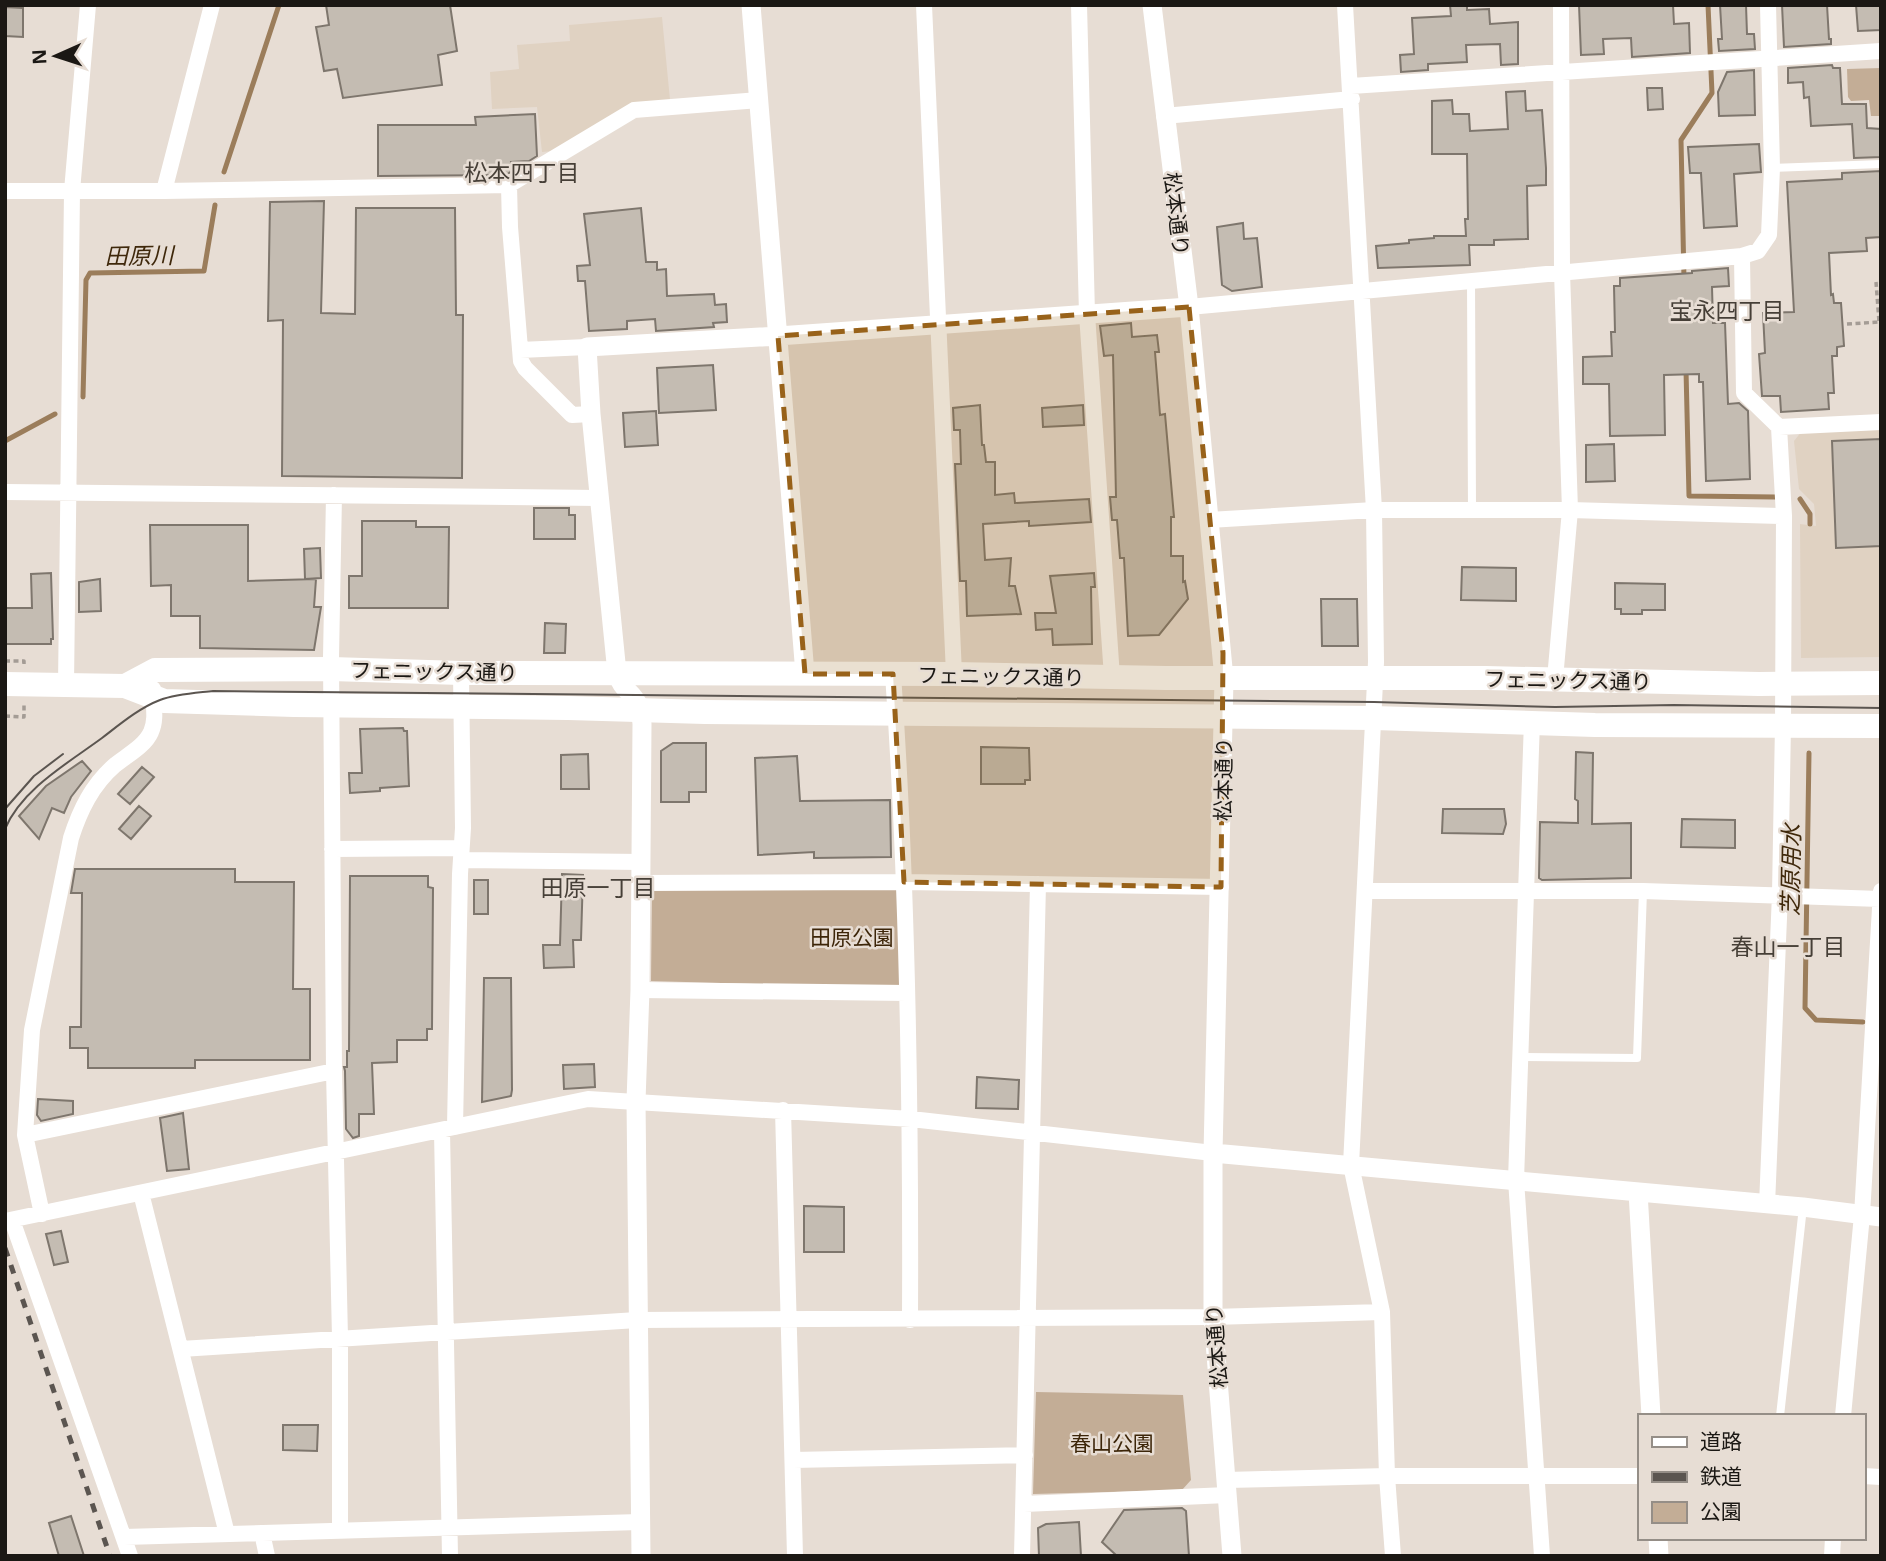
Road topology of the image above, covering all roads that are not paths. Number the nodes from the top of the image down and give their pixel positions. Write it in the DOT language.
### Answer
graph roads {
  1 [pos="88,5"];
  2 [pos="212,5"];
  3 [pos="751,5"];
  4 [pos="924,5"];
  5 [pos="1079,5"];
  6 [pos="1152,5"];
  7 [pos="1345,5"];
  8 [pos="1561,5"];
  9 [pos="1768,5"];
  10 [pos="1881,51"];
  11 [pos="1769,59"];
  12 [pos="1562,73"];
  13 [pos="1351,93"];
  14 [pos="760,100"];
  15 [pos="1164,116"];
  16 [pos="1881,164"];
  17 [pos="1772,168"];
  18 [pos="509,185"];
  19 [pos="5,191"];
  20 [pos="72,191"];
  21 [pos="164,191"];
  22 [pos="1742,256"];
  23 [pos="1562,272"];
  24 [pos="1471,281"];
  25 [pos="1362,291"];
  26 [pos="1189,307"];
  27 [pos="1087,314"];
  28 [pos="938,325"];
  29 [pos="778,336"];
  30 [pos="587,347"];
  31 [pos="520,349"];
  32 [pos="592,414"];
  33 [pos="1881,422"];
  34 [pos="1779,427"];
  35 [pos="5,492"];
  36 [pos="69,493"];
  37 [pos="334,495"];
  38 [pos="599,498"];
  39 [pos="1374,510"];
  40 [pos="1472,510"];
  41 [pos="1570,510"];
  42 [pos="1784,516"];
  43 [pos="1209,520"];
  44 [pos="331,669"];
  45 [pos="155,670"];
  46 [pos="461,673"];
  47 [pos="617,673"];
  48 [pos="805,674"];
  49 [pos="893,674"];
  50 [pos="954,674"];
  51 [pos="1112,677"];
  52 [pos="1224,679"];
  53 [pos="1375,679"];
  54 [pos="1555,680"];
  55 [pos="1881,683"];
  56 [pos="5,684"];
  57 [pos="1783,684"];
  58 [pos="65,685"];
  59 [pos="125,686"];
  60 [pos="153,698"];
  61 [pos="332,705"];
  62 [pos="461,706"];
  63 [pos="641,710"];
  64 [pos="896,714"];
  65 [pos="1224,717"];
  66 [pos="1374,718"];
  67 [pos="1532,722"];
  68 [pos="1783,724"];
  69 [pos="1881,726"];
  70 [pos="332,849"];
  71 [pos="461,854"];
  72 [pos="642,862"];
  73 [pos="904,882"];
  74 [pos="642,883"];
  75 [pos="1038,884"];
  76 [pos="1221,887"];
  77 [pos="1366,891"];
  78 [pos="1527,891"];
  79 [pos="1643,891"];
  80 [pos="1881,891"];
  81 [pos="1780,894"];
  82 [pos="1880,899"];
  83 [pos="640,990"];
  84 [pos="907,993"];
  85 [pos="1520,1057"];
  86 [pos="334,1071"];
  87 [pos="636,1101"];
  88 [pos="783,1110"];
  89 [pos="911,1119"];
  90 [pos="448,1129"];
  91 [pos="1033,1132"];
  92 [pos="25,1135"];
  93 [pos="337,1152"];
  94 [pos="1213,1153"];
  95 [pos="1352,1165"];
  96 [pos="1516,1180"];
  97 [pos="1638,1192"];
  98 [pos="141,1193"];
  99 [pos="1767,1205"];
  100 [pos="1804,1207"];
  101 [pos="42,1214"];
  102 [pos="1872,1216"];
  103 [pos="9,1221"];
  104 [pos="1382,1311"];
  105 [pos="1213,1317"];
  106 [pos="1029,1318"];
  107 [pos="637,1320"];
  108 [pos="790,1320"];
  109 [pos="910,1320"];
  110 [pos="444,1331"];
  111 [pos="340,1338"];
  112 [pos="181,1349"];
  113 [pos="1651,1414"];
  114 [pos="1780,1414"];
  115 [pos="1843,1414"];
  116 [pos="1025,1455"];
  117 [pos="793,1460"];
  118 [pos="1387,1476"];
  119 [pos="1638,1476"];
  120 [pos="1536,1477"];
  121 [pos="1227,1488"];
  122 [pos="1024,1504"];
  123 [pos="640,1522"];
  124 [pos="447,1528"];
  125 [pos="340,1531"];
  126 [pos="262,1533"];
  127 [pos="227,1534"];
  128 [pos="124,1537"];
  129 [pos="130,1556"];
  130 [pos="267,1556"];
  131 [pos="450,1556"];
  132 [pos="641,1556"];
  133 [pos="795,1556"];
  134 [pos="1022,1556"];
  135 [pos="1232,1556"];
  136 [pos="1393,1556"];
  137 [pos="1542,1556"];
  1 -- 20 [label="street"];
  2 -- 21 [label="street"];
  3 -- 14 [label="street"];
  4 -- 28 [label="street"];
  5 -- 27 [label="street"];
  6 -- 15 [label="street, 松本通り"];
  7 -- 13 [label="street"];
  8 -- 12 [label="street"];
  9 -- 11 [label="street"];
  10 -- 11 [label="street"];
  11 -- 12 [label="street"];
  11 -- 17 [label="street"];
  12 -- 13 [label="street"];
  12 -- 23 [label="street"];
  13 -- 15 [label="street"];
  13 -- 25 [label="street"];
  14 -- 18 [label="street"];
  14 -- 29 [label="street"];
  15 -- 26 [label="street, 松本通り"];
  16 -- 17 [label="lane"];
  17 -- 22 [label="street"];
  18 -- 21 [label="street"];
  18 -- 31 [label="street"];
  19 -- 20 [label="street"];
  20 -- 21 [label="street"];
  20 -- 36 [label="street"];
  22 -- 23 [label="street"];
  22 -- 34 [label="street"];
  23 -- 24 [label="street"];
  23 -- 41 [label="street"];
  24 -- 25 [label="street"];
  24 -- 40 [label="lane"];
  25 -- 26 [label="street"];
  25 -- 39 [label="street"];
  26 -- 27 [label="street"];
  26 -- 43 [label="street, 松本通り"];
  27 -- 28 [label="street"];
  27 -- 51 [label="street"];
  28 -- 29 [label="street"];
  28 -- 50 [label="street"];
  29 -- 30 [label="street"];
  29 -- 48 [label="street"];
  30 -- 31 [label="street"];
  30 -- 32 [label="street"];
  31 -- 32 [label="street"];
  32 -- 38 [label="street"];
  33 -- 34 [label="street"];
  34 -- 42 [label="street"];
  35 -- 36 [label="street"];
  36 -- 37 [label="street"];
  36 -- 58 [label="street"];
  37 -- 38 [label="street"];
  37 -- 44 [label="street"];
  38 -- 47 [label="street"];
  39 -- 40 [label="street"];
  39 -- 43 [label="street"];
  39 -- 53 [label="street"];
  40 -- 41 [label="street"];
  41 -- 42 [label="street"];
  41 -- 54 [label="street"];
  42 -- 57 [label="street"];
  43 -- 52 [label="street, 松本通り"];
  44 -- 45 [label="main road, フェニックス通り"];
  44 -- 46 [label="main road, フェニックス通り"];
  44 -- 61 [label="street"];
  45 -- 59 [label="main road, フェニックス通り"];
  45 -- 60 [label="street"];
  46 -- 47 [label="main road, フェニックス通り"];
  46 -- 62 [label="street"];
  47 -- 48 [label="main road, フェニックス通り"];
  47 -- 63 [label="street"];
  48 -- 49 [label="main road, フェニックス通り"];
  49 -- 50 [label="main road, フェニックス通り"];
  49 -- 64 [label="street"];
  50 -- 51 [label="main road, フェニックス通り"];
  51 -- 52 [label="main road, フェニックス通り"];
  52 -- 53 [label="main road, フェニックス通り"];
  52 -- 65 [label="street, 松本通り"];
  53 -- 54 [label="main road, フェニックス通り"];
  53 -- 66 [label="street"];
  54 -- 57 [label="main road, フェニックス通り"];
  55 -- 57 [label="main road, フェニックス通り"];
  56 -- 58 [label="main road, フェニックス通り"];
  57 -- 68 [label="street"];
  58 -- 59 [label="main road, フェニックス通り"];
  59 -- 60 [label="main road, フェニックス通り"];
  60 -- 61 [label="main road, フェニックス通り"];
  60 -- 92 [label="street"];
  61 -- 62 [label="main road, フェニックス通り"];
  61 -- 70 [label="street"];
  62 -- 63 [label="main road, フェニックス通り"];
  62 -- 71 [label="street"];
  63 -- 64 [label="main road, フェニックス通り"];
  63 -- 72 [label="street"];
  64 -- 65 [label="main road, フェニックス通り"];
  64 -- 73 [label="street"];
  65 -- 66 [label="main road, フェニックス通り"];
  65 -- 76 [label="street, 松本通り"];
  66 -- 67 [label="main road, フェニックス通り"];
  66 -- 77 [label="street"];
  67 -- 68 [label="main road, フェニックス通り"];
  67 -- 78 [label="street"];
  68 -- 69 [label="main road, フェニックス通り"];
  68 -- 81 [label="street"];
  70 -- 71 [label="street"];
  70 -- 86 [label="street"];
  71 -- 72 [label="street"];
  71 -- 90 [label="street"];
  72 -- 74 [label="street"];
  73 -- 74 [label="street"];
  73 -- 75 [label="street"];
  73 -- 84 [label="street"];
  74 -- 83 [label="street"];
  75 -- 76 [label="street"];
  75 -- 91 [label="street"];
  76 -- 94 [label="street, 松本通り"];
  77 -- 78 [label="street"];
  77 -- 95 [label="street"];
  78 -- 79 [label="street"];
  78 -- 85 [label="street"];
  79 -- 81 [label="street"];
  79 -- 85 [label="lane"];
  80 -- 82 [label="street"];
  81 -- 82 [label="street"];
  81 -- 99 [label="street"];
  82 -- 102 [label="street"];
  83 -- 84 [label="street"];
  83 -- 87 [label="street"];
  84 -- 89 [label="street"];
  85 -- 96 [label="street"];
  86 -- 92 [label="street"];
  86 -- 93 [label="street"];
  87 -- 88 [label="street"];
  87 -- 90 [label="street"];
  87 -- 107 [label="street"];
  88 -- 89 [label="street"];
  88 -- 108 [label="street"];
  89 -- 91 [label="street"];
  89 -- 109 [label="street"];
  90 -- 93 [label="street"];
  90 -- 110 [label="street"];
  91 -- 94 [label="street"];
  91 -- 106 [label="street"];
  92 -- 101 [label="street"];
  93 -- 98 [label="street"];
  93 -- 111 [label="street"];
  94 -- 95 [label="street"];
  94 -- 105 [label="street, 松本通り"];
  95 -- 96 [label="street"];
  95 -- 104 [label="street"];
  96 -- 97 [label="street"];
  96 -- 120 [label="street"];
  97 -- 99 [label="street"];
  97 -- 113 [label="street"];
  98 -- 101 [label="street"];
  98 -- 112 [label="street"];
  99 -- 100 [label="street"];
  100 -- 102 [label="street"];
  100 -- 114 [label="lane"];
  101 -- 103 [label="street"];
  102 -- 115 [label="street"];
  103 -- 128 [label="street"];
  104 -- 105 [label="street"];
  104 -- 118 [label="street"];
  105 -- 106 [label="street"];
  105 -- 121 [label="street, 松本通り"];
  106 -- 109 [label="street"];
  106 -- 116 [label="street"];
  107 -- 108 [label="street"];
  107 -- 110 [label="street"];
  107 -- 123 [label="street"];
  108 -- 109 [label="street"];
  108 -- 117 [label="street"];
  110 -- 111 [label="street"];
  110 -- 124 [label="street"];
  111 -- 112 [label="street"];
  111 -- 125 [label="street"];
  112 -- 127 [label="street"];
  116 -- 117 [label="street"];
  116 -- 122 [label="street"];
  117 -- 133 [label="street"];
  118 -- 120 [label="street"];
  118 -- 121 [label="street"];
  118 -- 136 [label="street"];
  119 -- 120 [label="street"];
  120 -- 137 [label="street"];
  121 -- 122 [label="street"];
  121 -- 135 [label="street, 松本通り"];
  122 -- 134 [label="street"];
  123 -- 124 [label="street"];
  123 -- 132 [label="street"];
  124 -- 125 [label="street"];
  124 -- 131 [label="street"];
  125 -- 126 [label="street"];
  126 -- 127 [label="street"];
  126 -- 130 [label="street"];
  127 -- 128 [label="street"];
  128 -- 129 [label="street"];
}
